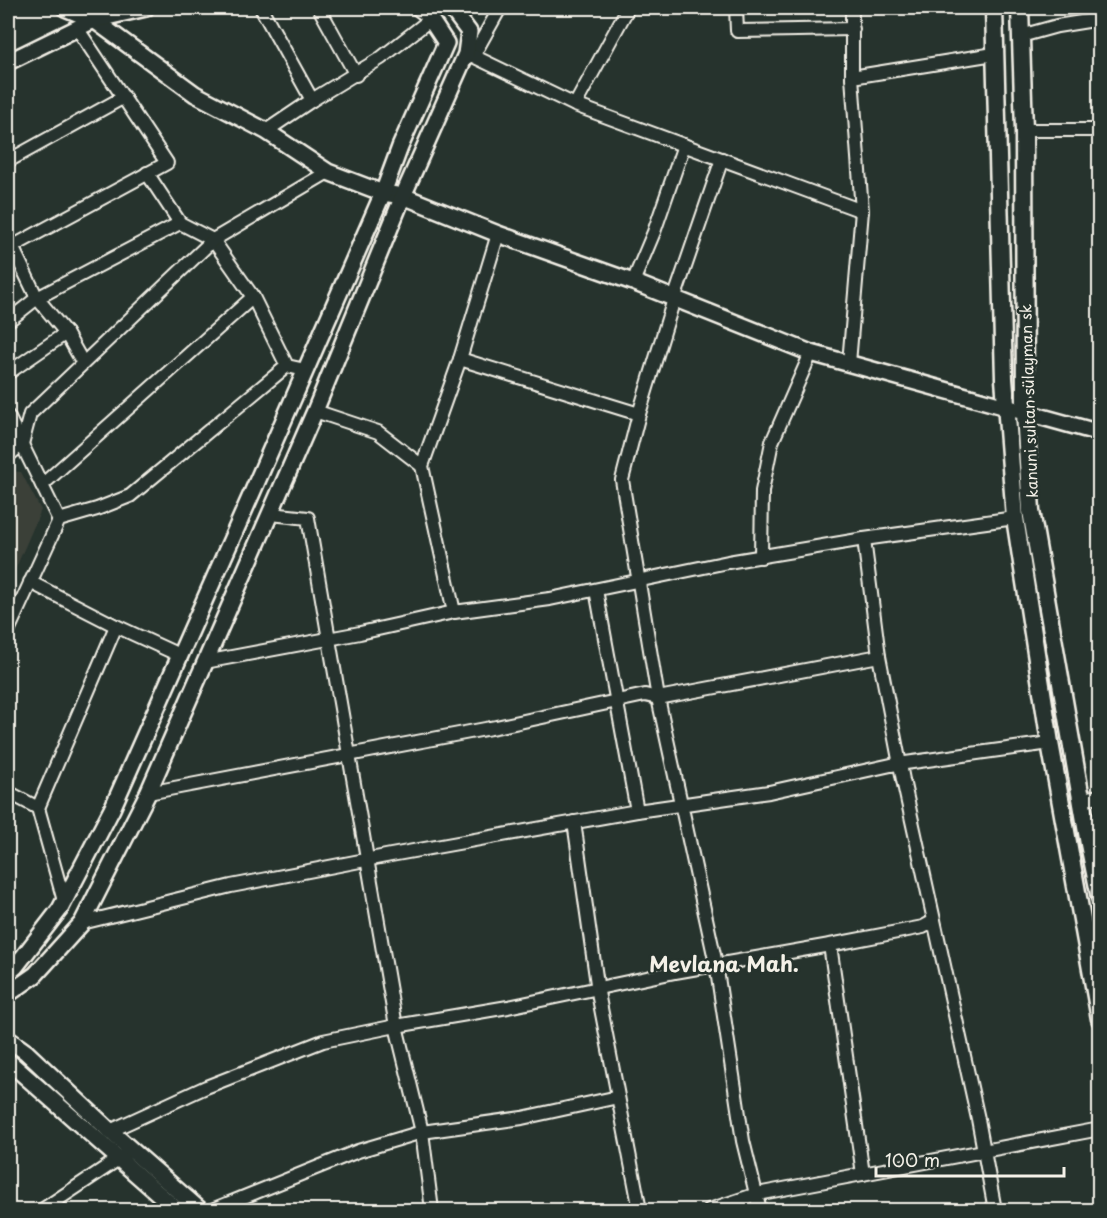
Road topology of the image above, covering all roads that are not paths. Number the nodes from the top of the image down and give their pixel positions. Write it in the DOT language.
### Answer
graph roads {
  1 [pos="65,8"];
  2 [pos="142,8"];
  3 [pos="261,8"];
  4 [pos="319,8"];
  5 [pos="416,8"];
  6 [pos="500,8"];
  7 [pos="628,8"];
  8 [pos="736,8"];
  9 [pos="852,8"];
  10 [pos="994,8"];
  11 [pos="1020,8"];
  12 [pos="458,11"];
  13 [pos="427,13"];
  14 [pos="1100,19"];
  15 [pos="94,20"];
  16 [pos="77,28"];
  17 [pos="853,29"];
  18 [pos="1021,36"];
  19 [pos="994,54"];
  20 [pos="469,55"];
  21 [pos="8,62"];
  22 [pos="356,75"];
  23 [pos="852,77"];
  24 [pos="124,97"];
  25 [pos="312,100"];
  26 [pos="575,105"];
  27 [pos="1024,130"];
  28 [pos="1100,130"];
  29 [pos="266,131"];
  30 [pos="684,145"];
  31 [pos="722,159"];
  32 [pos="8,161"];
  33 [pos="328,172"];
  34 [pos="147,173"];
  35 [pos="383,193"];
  36 [pos="403,196"];
  37 [pos="862,211"];
  38 [pos="180,223"];
  39 [pos="498,234"];
  40 [pos="213,240"];
  41 [pos="9,244"];
  42 [pos="633,282"];
  43 [pos="253,297"];
  44 [pos="37,298"];
  45 [pos="674,299"];
  46 [pos="8,321"];
  47 [pos="66,333"];
  48 [pos="811,353"];
  49 [pos="460,359"];
  50 [pos="82,363"];
  51 [pos="849,363"];
  52 [pos="287,366"];
  53 [pos="305,370"];
  54 [pos="8,373"];
  55 [pos="1005,407"];
  56 [pos="315,411"];
  57 [pos="1025,413"];
  58 [pos="639,414"];
  59 [pos="8,417"];
  60 [pos="1100,433"];
  61 [pos="22,444"];
  62 [pos="8,456"];
  63 [pos="423,466"];
  64 [pos="42,485"];
  65 [pos="271,514"];
  66 [pos="1015,518"];
  67 [pos="58,520"];
  68 [pos="864,539"];
  69 [pos="761,557"];
  70 [pos="638,581"];
  71 [pos="30,582"];
  72 [pos="596,590"];
  73 [pos="454,612"];
  74 [pos="116,626"];
  75 [pos="8,631"];
  76 [pos="330,638"];
  77 [pos="179,655"];
  78 [pos="879,656"];
  79 [pos="205,662"];
  80 [pos="658,698"];
  81 [pos="616,702"];
  82 [pos="1050,742"];
  83 [pos="349,756"];
  84 [pos="901,765"];
  85 [pos="8,792"];
  86 [pos="148,793"];
  87 [pos="1100,796"];
  88 [pos="1081,799"];
  89 [pos="683,805"];
  90 [pos="38,808"];
  91 [pos="637,811"];
  92 [pos="574,822"];
  93 [pos="367,860"];
  94 [pos="1100,897"];
  95 [pos="64,901"];
  96 [pos="934,921"];
  97 [pos="82,923"];
  98 [pos="830,945"];
  99 [pos="716,964"];
  100 [pos="8,973"];
  101 [pos="598,988"];
  102 [pos="8,994"];
  103 [pos="1100,1019"];
  104 [pos="396,1026"];
  105 [pos="8,1039"];
  106 [pos="8,1061"];
  107 [pos="618,1097"];
  108 [pos="1100,1129"];
  109 [pos="110,1131"];
  110 [pos="422,1132"];
  111 [pos="132,1150"];
  112 [pos="985,1151"];
  113 [pos="118,1159"];
  114 [pos="863,1174"];
  115 [pos="758,1194"];
  116 [pos="42,1210"];
  117 [pos="177,1210"];
  118 [pos="200,1210"];
  119 [pos="212,1210"];
  120 [pos="432,1210"];
  121 [pos="640,1210"];
  122 [pos="709,1210"];
  123 [pos="760,1210"];
  124 [pos="994,1210"];
  1 -- 15 [label="street"];
  2 -- 15 [label="street"];
  3 -- 25 [label="street"];
  4 -- 22 [label="street"];
  5 -- 13 [label="street"];
  6 -- 20 [label="street"];
  7 -- 26 [label="street"];
  8 -- 17 [label="street"];
  9 -- 17 [label="street"];
  10 -- 19 [label="main road"];
  11 -- 18 [label="main road, kanuni sultan sülayman sk"];
  12 -- 20 [label="street"];
  13 -- 22 [label="street"];
  13 -- 35 [label="street"];
  14 -- 18 [label="street"];
  15 -- 16 [label="street"];
  15 -- 29 [label="street"];
  16 -- 21 [label="street"];
  16 -- 24 [label="street"];
  17 -- 23 [label="street"];
  18 -- 27 [label="main road, kanuni sultan sülayman sk"];
  19 -- 23 [label="street"];
  19 -- 55 [label="main road"];
  20 -- 26 [label="street"];
  20 -- 36 [label="street"];
  22 -- 25 [label="street"];
  23 -- 37 [label="street"];
  24 -- 32 [label="street"];
  24 -- 34 [label="street"];
  25 -- 29 [label="street"];
  26 -- 30 [label="street"];
  27 -- 28 [label="street"];
  27 -- 57 [label="main road, kanuni sultan sülayman sk"];
  29 -- 33 [label="street"];
  30 -- 31 [label="street"];
  30 -- 42 [label="street"];
  31 -- 37 [label="street"];
  31 -- 45 [label="street"];
  33 -- 35 [label="street"];
  33 -- 40 [label="street"];
  34 -- 38 [label="street"];
  34 -- 41 [label="street"];
  35 -- 36 [label="street"];
  35 -- 53 [label="street"];
  36 -- 39 [label="street"];
  36 -- 56 [label="street"];
  37 -- 51 [label="street"];
  38 -- 40 [label="street"];
  38 -- 44 [label="street"];
  39 -- 42 [label="street"];
  39 -- 49 [label="street"];
  40 -- 43 [label="street"];
  40 -- 50 [label="street"];
  41 -- 44 [label="street"];
  42 -- 45 [label="street"];
  43 -- 52 [label="street"];
  43 -- 64 [label="street"];
  44 -- 46 [label="street"];
  44 -- 47 [label="street"];
  45 -- 48 [label="street"];
  45 -- 58 [label="street"];
  47 -- 50 [label="street"];
  47 -- 54 [label="street"];
  48 -- 51 [label="street"];
  48 -- 69 [label="street"];
  49 -- 58 [label="street"];
  49 -- 63 [label="street"];
  50 -- 61 [label="street"];
  51 -- 55 [label="street"];
  52 -- 53 [label="street"];
  52 -- 67 [label="street"];
  53 -- 77 [label="street"];
  55 -- 57 [label="street"];
  55 -- 66 [label="main road"];
  56 -- 63 [label="street"];
  56 -- 65 [label="street"];
  57 -- 60 [label="street"];
  57 -- 88 [label="main road, kanuni sultan sülayman sk"];
  58 -- 70 [label="street"];
  59 -- 61 [label="street"];
  61 -- 62 [label="street"];
  61 -- 64 [label="street"];
  63 -- 73 [label="street"];
  64 -- 67 [label="street"];
  65 -- 76 [label="street"];
  65 -- 79 [label="street"];
  66 -- 68 [label="street"];
  66 -- 82 [label="main road"];
  67 -- 71 [label="street"];
  68 -- 69 [label="street"];
  68 -- 78 [label="street"];
  69 -- 70 [label="street"];
  70 -- 72 [label="street"];
  70 -- 80 [label="street"];
  71 -- 74 [label="street"];
  71 -- 75 [label="street"];
  72 -- 73 [label="street"];
  72 -- 81 [label="street"];
  73 -- 76 [label="street"];
  74 -- 77 [label="street"];
  74 -- 90 [label="street"];
  76 -- 79 [label="street"];
  76 -- 83 [label="street"];
  77 -- 95 [label="street"];
  78 -- 80 [label="street"];
  78 -- 84 [label="street"];
  79 -- 86 [label="street"];
  80 -- 81 [label="street"];
  80 -- 89 [label="street"];
  81 -- 83 [label="street"];
  81 -- 91 [label="street"];
  82 -- 84 [label="street"];
  82 -- 103 [label="main road"];
  83 -- 86 [label="street"];
  83 -- 93 [label="street"];
  84 -- 89 [label="street"];
  84 -- 96 [label="street"];
  85 -- 90 [label="street"];
  86 -- 97 [label="street"];
  87 -- 88 [label="street"];
  88 -- 94 [label="main road, kanuni sultan sülayman sk"];
  89 -- 91 [label="street"];
  89 -- 99 [label="street"];
  90 -- 95 [label="street"];
  91 -- 92 [label="street"];
  92 -- 93 [label="street"];
  92 -- 101 [label="street"];
  93 -- 97 [label="street"];
  93 -- 104 [label="street"];
  95 -- 100 [label="street"];
  96 -- 98 [label="street"];
  96 -- 112 [label="street"];
  97 -- 102 [label="street"];
  98 -- 99 [label="street"];
  98 -- 114 [label="street"];
  99 -- 101 [label="street"];
  99 -- 115 [label="street"];
  101 -- 104 [label="street"];
  101 -- 107 [label="street"];
  104 -- 109 [label="street"];
  104 -- 110 [label="street"];
  105 -- 109 [label="street"];
  106 -- 113 [label="street"];
  107 -- 110 [label="street"];
  107 -- 121 [label="street"];
  108 -- 112 [label="street"];
  109 -- 111 [label="street"];
  110 -- 119 [label="street"];
  110 -- 120 [label="street"];
  111 -- 113 [label="street"];
  111 -- 118 [label="street"];
  112 -- 114 [label="street"];
  112 -- 124 [label="street"];
  113 -- 116 [label="street"];
  113 -- 117 [label="street"];
  114 -- 115 [label="street"];
  115 -- 122 [label="street"];
  115 -- 123 [label="street"];
}
